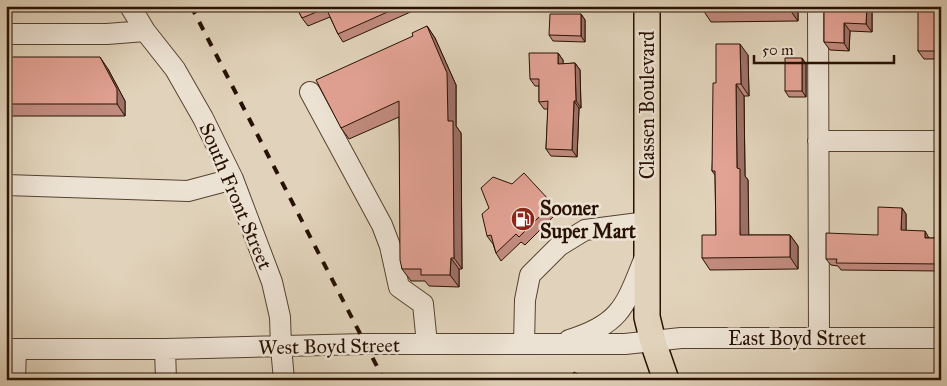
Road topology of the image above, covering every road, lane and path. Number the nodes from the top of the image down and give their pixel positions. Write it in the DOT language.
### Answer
graph roads {
  1 [pos="130,6"];
  2 [pos="648,6"];
  3 [pos="818,6"];
  4 [pos="145,31"];
  5 [pos="6,34"];
  6 [pos="310,92"];
  7 [pos="818,141"];
  8 [pos="941,141"];
  9 [pos="233,179"];
  10 [pos="6,185"];
  11 [pos="647,222"];
  12 [pos="647,251"];
  13 [pos="819,338"];
  14 [pos="941,338"];
  15 [pos="653,342"];
  16 [pos="427,344"];
  17 [pos="524,344"];
  18 [pos="556,344"];
  19 [pos="281,347"];
  20 [pos="11,349"];
  21 [pos="165,349"];
  22 [pos="15,380"];
  23 [pos="166,380"];
  24 [pos="284,380"];
  25 [pos="666,380"];
  1 -- 4 [label="street, South Front Street"];
  2 -- 11 [label="main road, Classen Boulevard"];
  3 -- 7 [label="street"];
  4 -- 5 [label="street"];
  4 -- 9 [label="street, South Front Street"];
  6 -- 16 [label="street"];
  7 -- 8 [label="street"];
  7 -- 13 [label="street"];
  9 -- 10 [label="street"];
  9 -- 19 [label="street, South Front Street"];
  11 -- 12 [label="main road, Classen Boulevard"];
  11 -- 17 [label="street"];
  12 -- 15 [label="main road, Classen Boulevard"];
  12 -- 18 [label="street"];
  13 -- 14 [label="street, East Boyd Street"];
  13 -- 15 [label="street, East Boyd Street"];
  15 -- 18 [label="street, West Boyd Street"];
  15 -- 25 [label="main road, Classen Boulevard"];
  16 -- 17 [label="street, West Boyd Street"];
  16 -- 19 [label="street, West Boyd Street"];
  17 -- 18 [label="street, West Boyd Street"];
  19 -- 21 [label="street, West Boyd Street"];
  19 -- 24 [label="street, South Front Street"];
  20 -- 21 [label="street, West Boyd Street"];
  20 -- 22 [label="street"];
  21 -- 23 [label="street"];
}
